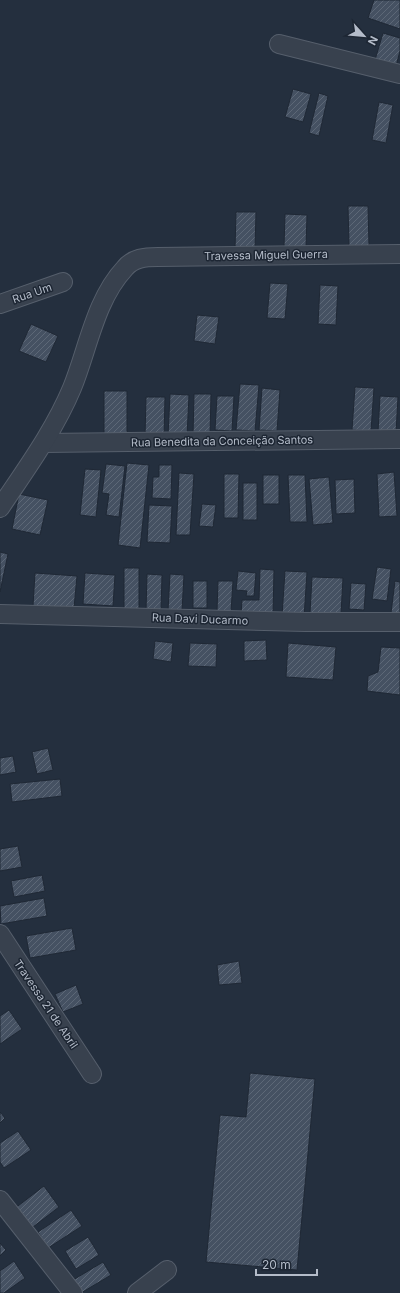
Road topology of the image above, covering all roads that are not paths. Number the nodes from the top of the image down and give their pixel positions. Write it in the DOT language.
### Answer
graph roads {
  1 [pos="279,44"];
  2 [pos="400,74"];
  3 [pos="400,254"];
  4 [pos="63,282"];
  5 [pos="0,304"];
  6 [pos="400,439"];
  7 [pos="44,443"];
  8 [pos="0,508"];
  9 [pos="0,614"];
  10 [pos="400,622"];
  11 [pos="1,939"];
  12 [pos="92,1074"];
  13 [pos="0,1200"];
  14 [pos="167,1270"];
  15 [pos="73,1293"];
  16 [pos="137,1293"];
  1 -- 2 [label="street"];
  3 -- 7 [label="street, Travessa Miguel Guerra"];
  4 -- 5 [label="street, Rua Um"];
  6 -- 7 [label="street, Rua Benedita da Conceição Santos"];
  7 -- 8 [label="street"];
  9 -- 10 [label="street, Rua Davi Ducarmo"];
  11 -- 12 [label="street, Travessa 21 de Abril"];
  13 -- 15 [label="street"];
  14 -- 16 [label="street"];
}
